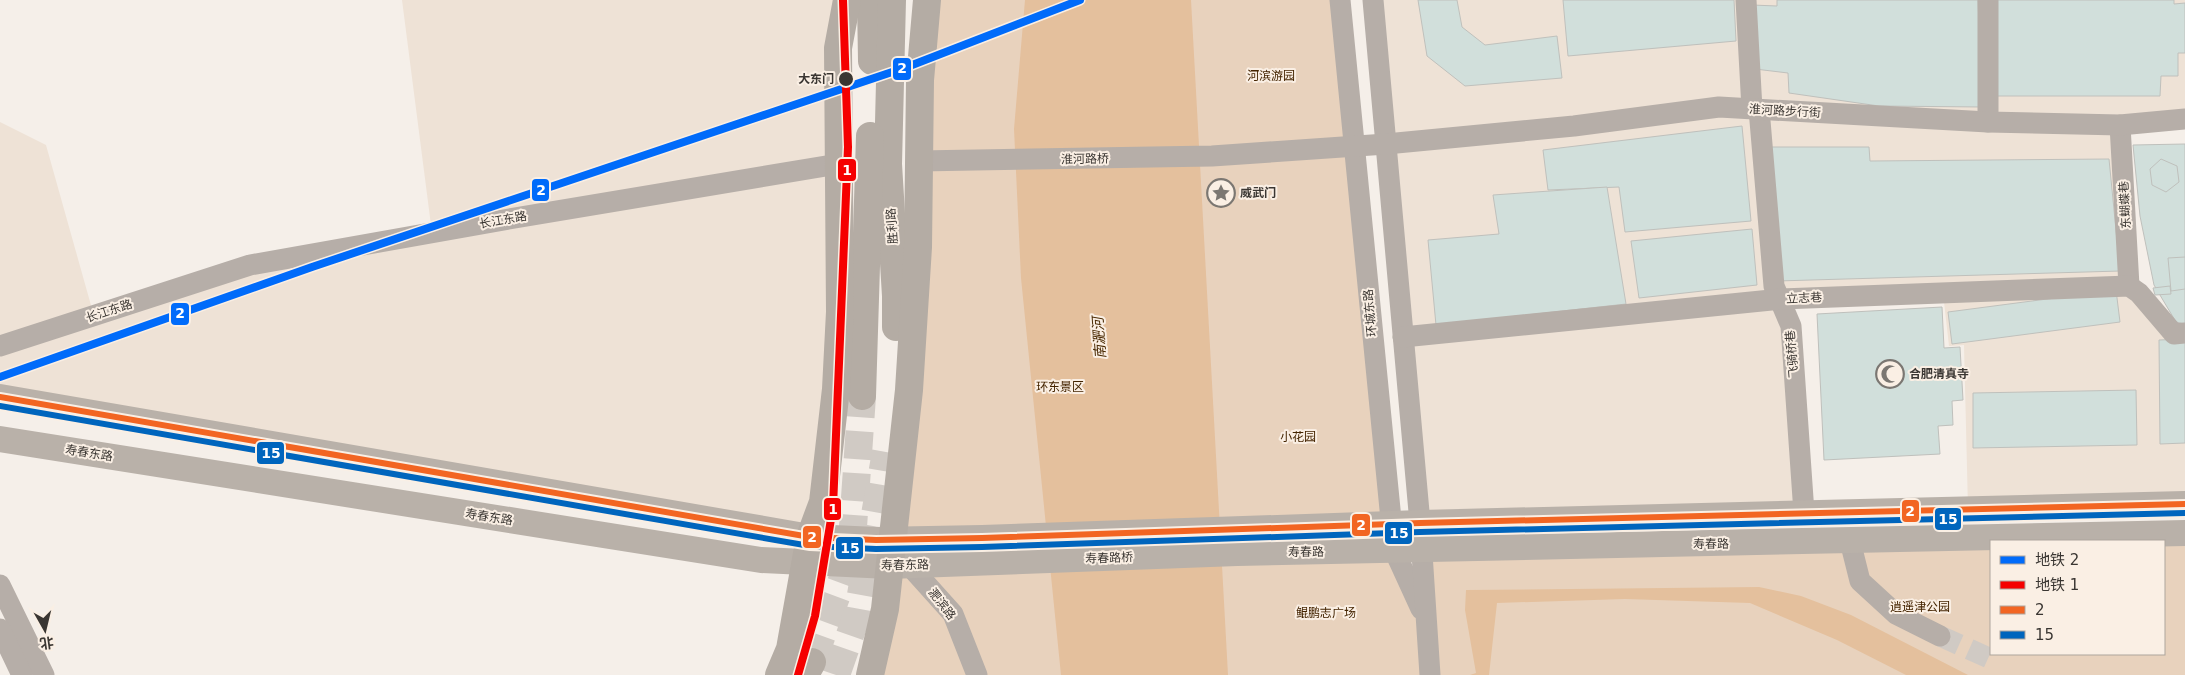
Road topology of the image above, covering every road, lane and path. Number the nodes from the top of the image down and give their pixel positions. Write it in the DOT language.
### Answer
graph roads {
  1 [pos="847,0"];
  2 [pos="871,0"];
  3 [pos="892,0"];
  4 [pos="927,0"];
  5 [pos="1340,0"];
  6 [pos="1373,0"];
  7 [pos="1746,0"];
  8 [pos="1988,0"];
  9 [pos="1756,109"];
  10 [pos="2185,119"];
  11 [pos="1988,122"];
  12 [pos="2120,125"];
  13 [pos="1386,144"];
  14 [pos="1354,146"];
  15 [pos="919,161"];
  16 [pos="838,164"];
  17 [pos="2129,286"];
  18 [pos="1781,299"];
  19 [pos="2185,333"];
  20 [pos="1403,337"];
  21 [pos="0,346"];
  22 [pos="862,396"];
  23 [pos="0,397"];
  24 [pos="0,439"];
  25 [pos="886,452"];
  26 [pos="2185,504"];
  27 [pos="1804,513"];
  28 [pos="1420,523"];
  29 [pos="2185,533"];
  30 [pos="1392,537"];
  31 [pos="891,539"];
  32 [pos="1236,541"];
  33 [pos="1850,541"];
  34 [pos="1422,549"];
  35 [pos="806,550"];
  36 [pos="981,550"];
  37 [pos="899,566"];
  38 [pos="0,585"];
  39 [pos="1425,620"];
  40 [pos="0,629"];
  41 [pos="1940,636"];
  42 [pos="22,675"];
  43 [pos="44,675"];
  44 [pos="779,675"];
  45 [pos="870,675"];
  46 [pos="977,675"];
  47 [pos="1430,675"];
  1 -- 16 [label="highway"];
  2 -- 22 [label="highway, 胜利路"];
  3 -- 25 [label="highway, 胜利路"];
  4 -- 15 [label="highway"];
  5 -- 14 [label="street, 环城东路"];
  6 -- 13 [label="street, 环城东路"];
  7 -- 9 [label="street, 飞骑桥巷"];
  8 -- 11 [label="street"];
  9 -- 11 [label="street, 淮河路步行街"];
  9 -- 13 [label="street, 淮河路步行街"];
  9 -- 18 [label="street, 飞骑桥巷"];
  10 -- 12 [label="street, 淮河路步行街"];
  11 -- 12 [label="street, 淮河路步行街"];
  12 -- 17 [label="street, 东蝴蝶巷"];
  13 -- 14 [label="street, 淮河路步行街"];
  13 -- 20 [label="street, 环城东路"];
  14 -- 15 [label="street, 淮河路桥"];
  14 -- 30 [label="street, 环城东路"];
  15 -- 31 [label="highway"];
  16 -- 21 [label="street, 长江东路"];
  16 -- 35 [label="highway"];
  17 -- 18 [label="street, 立志巷"];
  17 -- 19 [label="street"];
  18 -- 20 [label="street, 立志巷"];
  18 -- 27 [label="street, 飞骑桥巷"];
  20 -- 28 [label="street, 环城东路"];
  23 -- 35 [label="main road, 寿春东路"];
  24 -- 35 [label="main road, 寿春东路"];
  26 -- 27 [label="main road, 寿春路"];
  27 -- 28 [label="main road, 寿春路"];
  28 -- 30 [label="main road, 寿春路"];
  28 -- 34 [label="street, 环城东路"];
  29 -- 33 [label="main road, 寿春路"];
  30 -- 32 [label="main road, 寿春路"];
  30 -- 34 [label="main road, 寿春路"];
  30 -- 39 [label="street, 环城东路"];
  31 -- 35 [label="main road, 寿春东路"];
  31 -- 36 [label="main road, 寿春东路"];
  31 -- 37 [label="highway"];
  32 -- 36 [label="main road, 寿春路桥"];
  33 -- 34 [label="main road, 寿春路"];
  33 -- 41 [label="street"];
  34 -- 39 [label="street, 环城东路"];
  35 -- 37 [label="main road, 寿春东路"];
  35 -- 44 [label="highway"];
  36 -- 37 [label="main road, 寿春东路"];
  37 -- 45 [label="highway"];
  37 -- 46 [label="street, 淝滨路"];
  38 -- 43 [label="street"];
  39 -- 47 [label="street, 环城东路"];
  40 -- 42 [label="street"];
}
